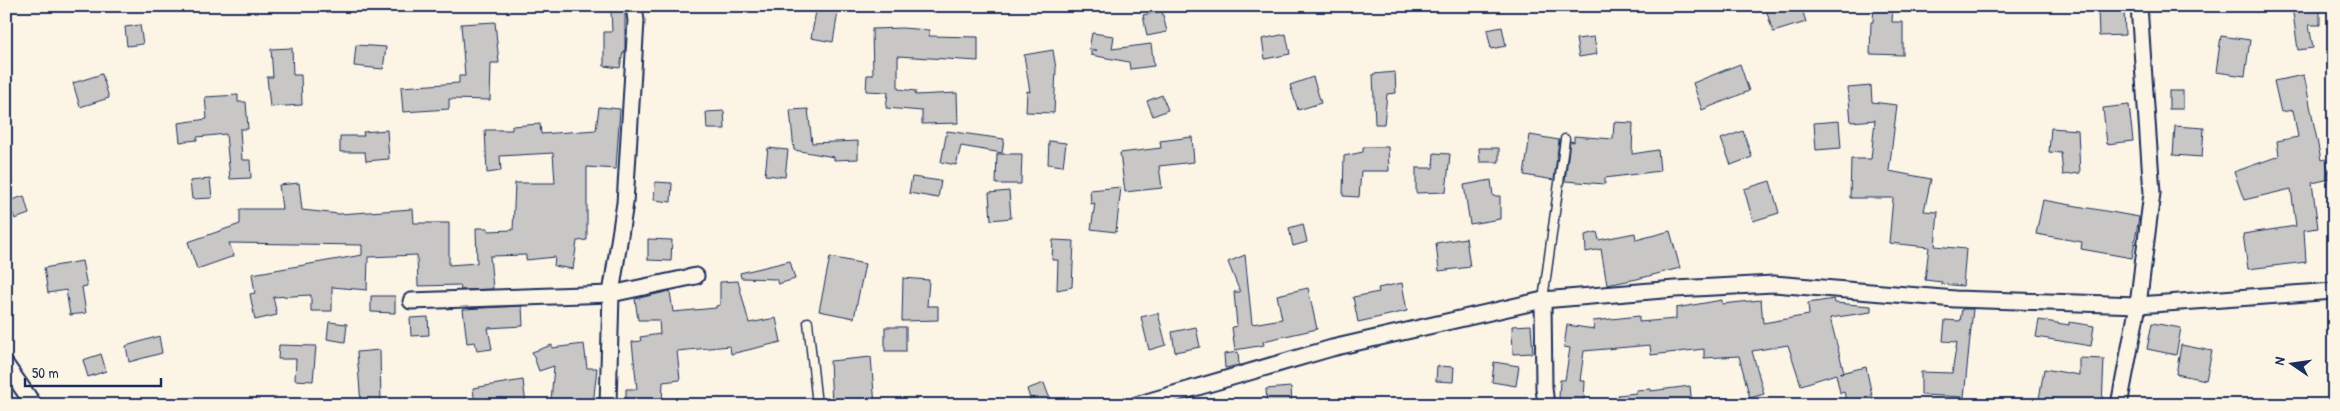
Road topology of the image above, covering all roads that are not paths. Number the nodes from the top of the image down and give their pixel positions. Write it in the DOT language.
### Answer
graph roads {
  1 [pos="634,6"];
  2 [pos="2139,6"];
  3 [pos="1565,139"];
  4 [pos="696,276"];
  5 [pos="2334,291"];
  6 [pos="611,294"];
  7 [pos="1543,300"];
  8 [pos="411,301"];
  9 [pos="2138,305"];
  10 [pos="808,322"];
  11 [pos="6,365"];
  12 [pos="34,405"];
  13 [pos="608,405"];
  14 [pos="817,405"];
  15 [pos="1136,405"];
  16 [pos="1546,405"];
  17 [pos="2118,405"];
  1 -- 6 [label="street"];
  2 -- 9 [label="street"];
  3 -- 7 [label="lane"];
  4 -- 6 [label="street"];
  5 -- 9 [label="street"];
  6 -- 8 [label="street"];
  6 -- 13 [label="street"];
  7 -- 9 [label="street"];
  7 -- 15 [label="street"];
  7 -- 16 [label="street"];
  9 -- 17 [label="street"];
  10 -- 14 [label="lane"];
  11 -- 12 [label="street"];
}
